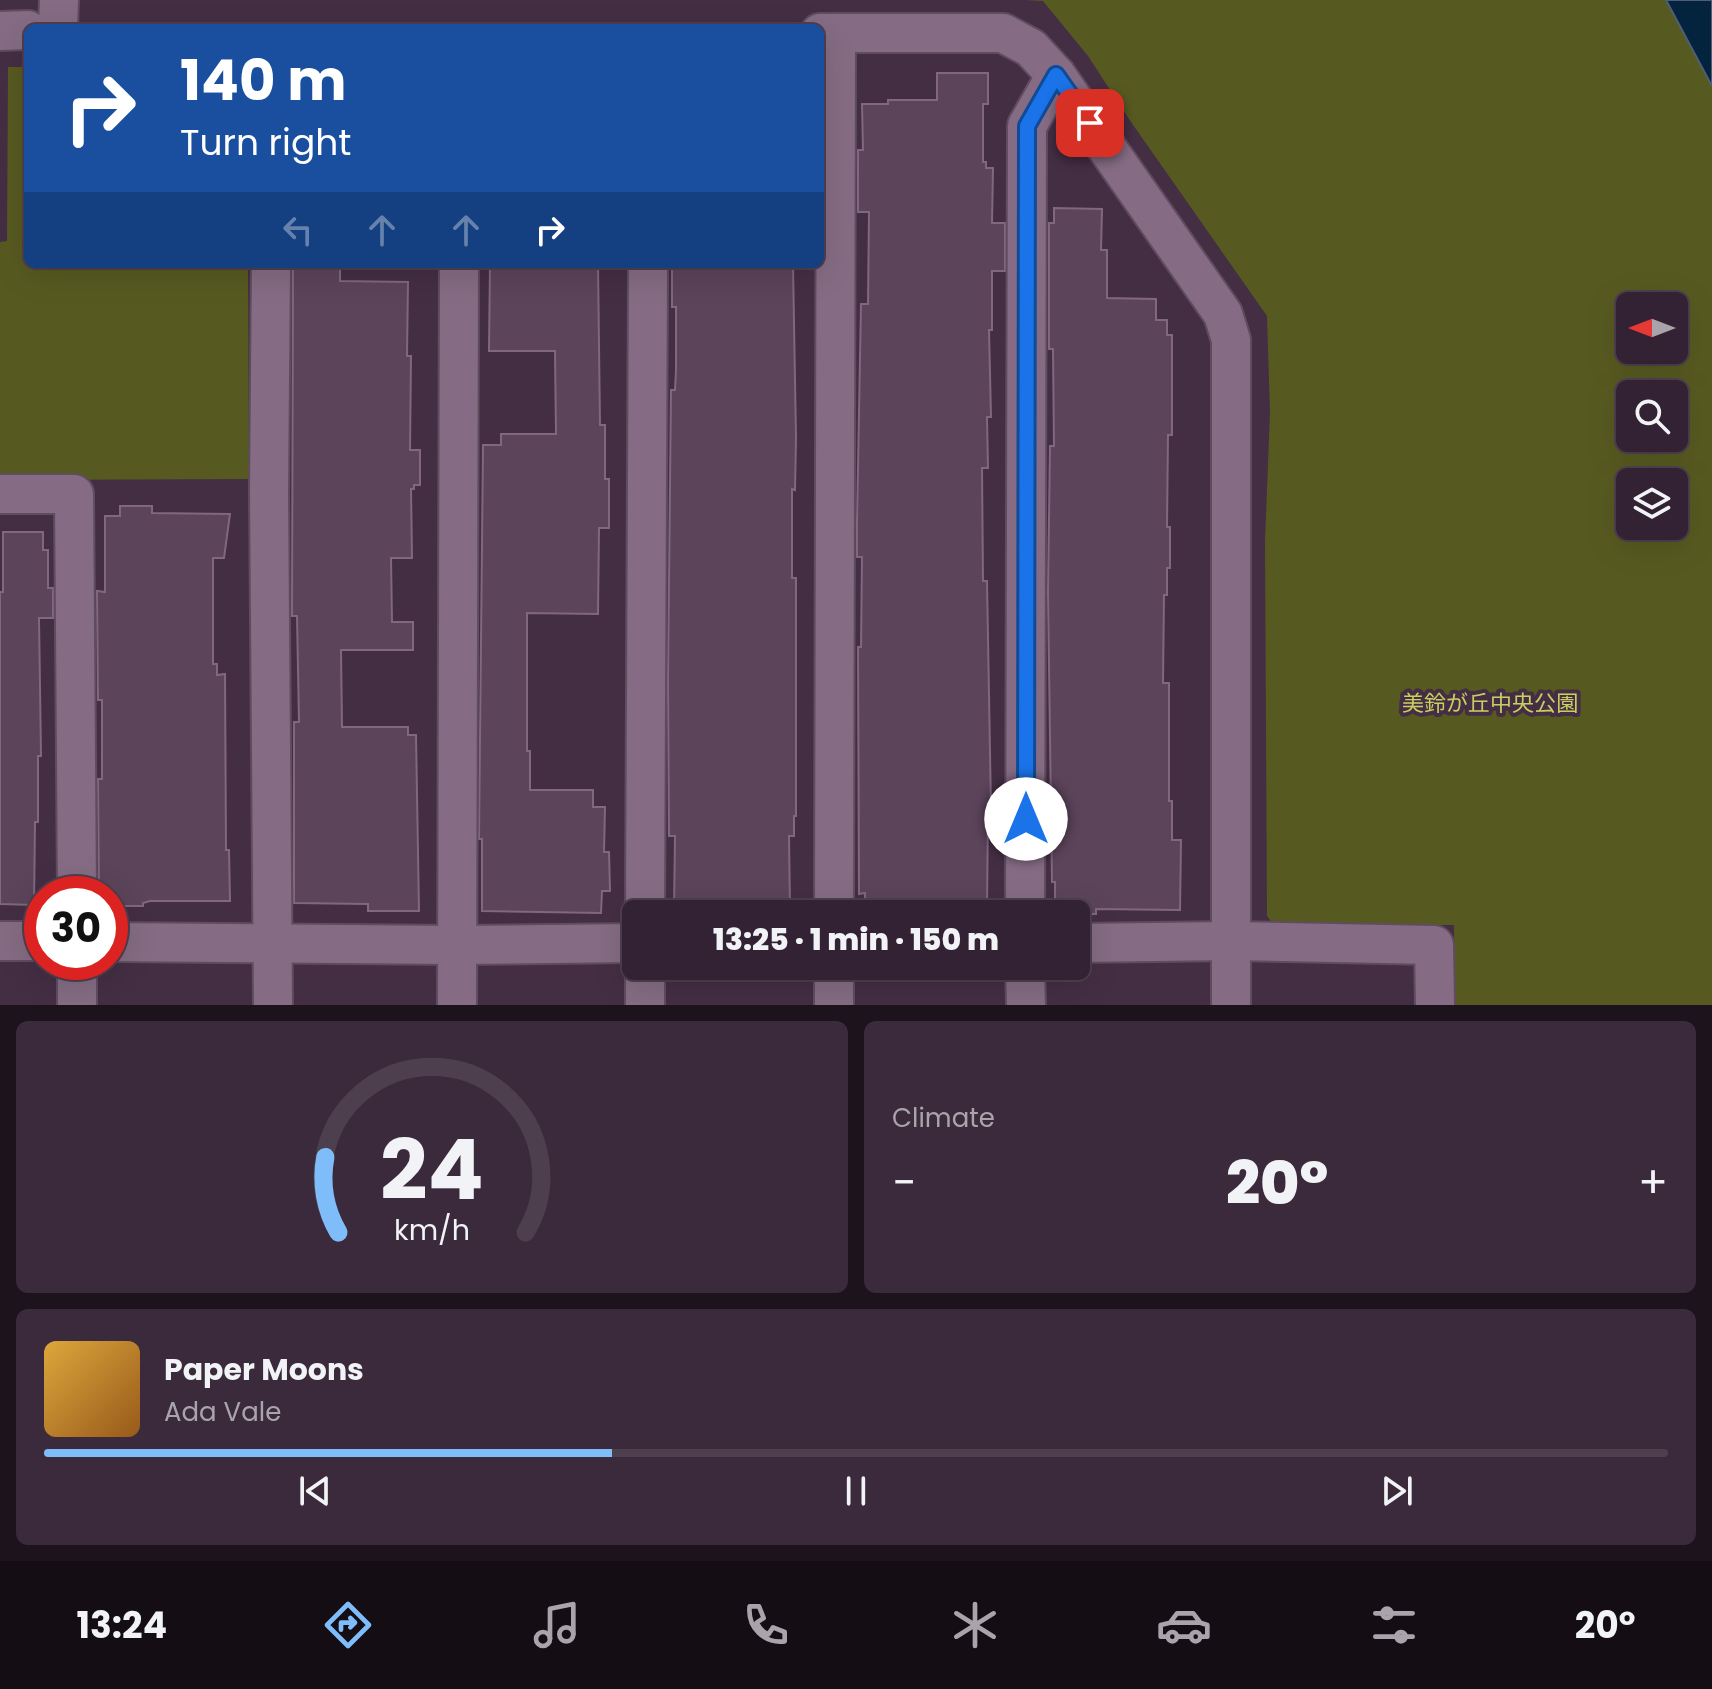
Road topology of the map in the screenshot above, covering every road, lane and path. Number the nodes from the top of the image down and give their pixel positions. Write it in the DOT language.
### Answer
graph roads {
  1 [pos="59,0"];
  2 [pos="941,16"];
  3 [pos="58,24"];
  4 [pos="24,30"];
  5 [pos="0,31"];
  6 [pos="828,33"];
  7 [pos="1056,75"];
  8 [pos="271,268"];
  9 [pos="459,268"];
  10 [pos="648,268"];
  11 [pos="0,494"];
  12 [pos="77,876"];
  13 [pos="645,900"];
  14 [pos="834,900"];
  15 [pos="1025,900"];
  16 [pos="0,941"];
  17 [pos="24,941"];
  18 [pos="1231,941"];
  19 [pos="128,942"];
  20 [pos="273,943"];
  21 [pos="622,943"];
  22 [pos="1090,943"];
  23 [pos="457,945"];
  24 [pos="77,980"];
  25 [pos="645,980"];
  26 [pos="834,980"];
  27 [pos="1025,980"];
  28 [pos="77,1005"];
  29 [pos="273,1005"];
  30 [pos="457,1005"];
  31 [pos="645,1005"];
  32 [pos="834,1005"];
  33 [pos="1026,1005"];
  34 [pos="1231,1005"];
  35 [pos="1435,1005"];
  1 -- 3 [label="street"];
  2 -- 6 [label="street"];
  2 -- 7 [label="street"];
  4 -- 5 [label="street"];
  6 -- 14 [label="street"];
  7 -- 15 [label="street"];
  7 -- 18 [label="street"];
  8 -- 20 [label="street"];
  9 -- 23 [label="street"];
  10 -- 13 [label="street"];
  11 -- 12 [label="street"];
  16 -- 17 [label="street"];
  18 -- 22 [label="street"];
  18 -- 34 [label="street"];
  18 -- 35 [label="street"];
  19 -- 20 [label="street"];
  20 -- 23 [label="street"];
  20 -- 29 [label="street"];
  21 -- 23 [label="street"];
  23 -- 30 [label="street"];
  24 -- 28 [label="street"];
  25 -- 31 [label="street"];
  26 -- 32 [label="street"];
  27 -- 33 [label="street"];
}
